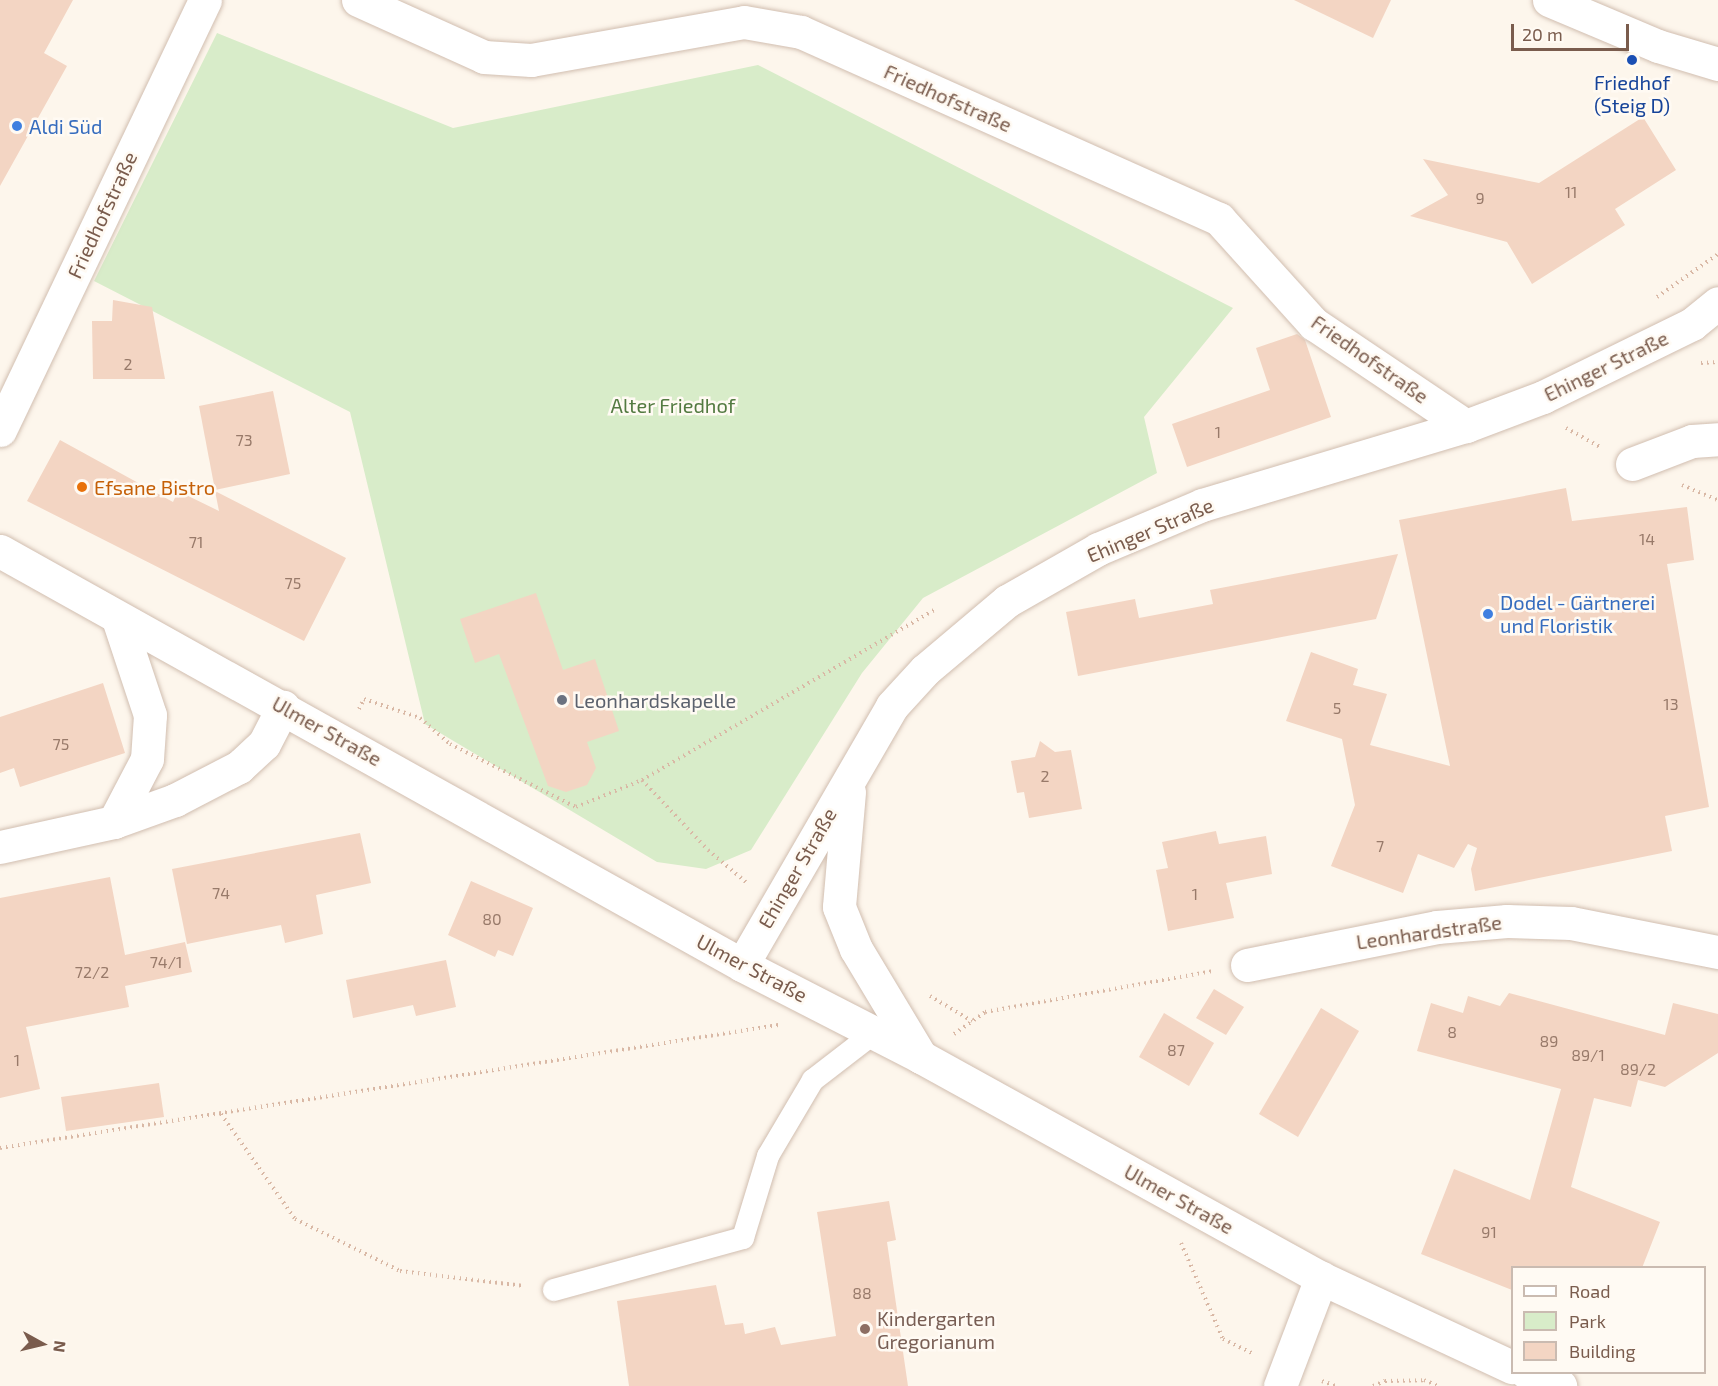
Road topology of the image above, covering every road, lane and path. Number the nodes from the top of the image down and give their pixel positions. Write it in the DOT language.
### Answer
graph roads {
  1 [pos="205,0"];
  2 [pos="358,0"];
  3 [pos="1549,0"];
  4 [pos="1718,64"];
  5 [pos="1718,303"];
  6 [pos="1466,426"];
  7 [pos="0,430"];
  8 [pos="1718,439"];
  9 [pos="1632,464"];
  10 [pos="0,551"];
  11 [pos="118,619"];
  12 [pos="283,707"];
  13 [pos="343,739"];
  14 [pos="852,772"];
  15 [pos="114,822"];
  16 [pos="0,847"];
  17 [pos="776,907"];
  18 [pos="1717,947"];
  19 [pos="1247,964"];
  20 [pos="742,965"];
  21 [pos="922,992"];
  22 [pos="972,1021"];
  23 [pos="783,1025"];
  24 [pos="874,1033"];
  25 [pos="921,1057"];
  26 [pos="220,1113"];
  27 [pos="0,1148"];
  28 [pos="1187,1204"];
  29 [pos="1321,1278"];
  30 [pos="554,1290"];
  31 [pos="1511,1367"];
  32 [pos="1531,1374"];
  33 [pos="1282,1376"];
  34 [pos="1336,1386"];
  35 [pos="1373,1386"];
  36 [pos="1438,1386"];
  37 [pos="1560,1386"];
  1 -- 7 [label="main road, Friedhofstraße"];
  2 -- 6 [label="main road, Friedhofstraße"];
  3 -- 4 [label="main road"];
  5 -- 6 [label="main road, Ehinger Straße"];
  6 -- 14 [label="main road, Ehinger Straße"];
  8 -- 9 [label="main road"];
  10 -- 11 [label="main road, Ulmer Straße"];
  11 -- 12 [label="main road, Ulmer Straße"];
  11 -- 15 [label="main road"];
  12 -- 13 [label="main road, Ulmer Straße"];
  12 -- 15 [label="main road"];
  13 -- 17 [label="path"];
  13 -- 20 [label="main road, Ulmer Straße"];
  14 -- 17 [label="main road, Ehinger Straße"];
  14 -- 25 [label="main road"];
  15 -- 16 [label="main road"];
  17 -- 20 [label="main road, Ehinger Straße"];
  18 -- 19 [label="main road, Leonhardstraße"];
  19 -- 22 [label="path"];
  20 -- 24 [label="main road, Ulmer Straße"];
  21 -- 22 [label="path"];
  22 -- 25 [label="path"];
  23 -- 26 [label="path"];
  24 -- 25 [label="main road, Ulmer Straße"];
  24 -- 30 [label="lane"];
  25 -- 28 [label="main road, Ulmer Straße"];
  26 -- 27 [label="path"];
  26 -- 30 [label="path"];
  28 -- 29 [label="main road, Ulmer Straße"];
  28 -- 33 [label="path"];
  29 -- 31 [label="main road, Ulmer Straße"];
  29 -- 33 [label="main road"];
  32 -- 37 [label="main road"];
  33 -- 34 [label="path"];
  35 -- 36 [label="path"];
}
